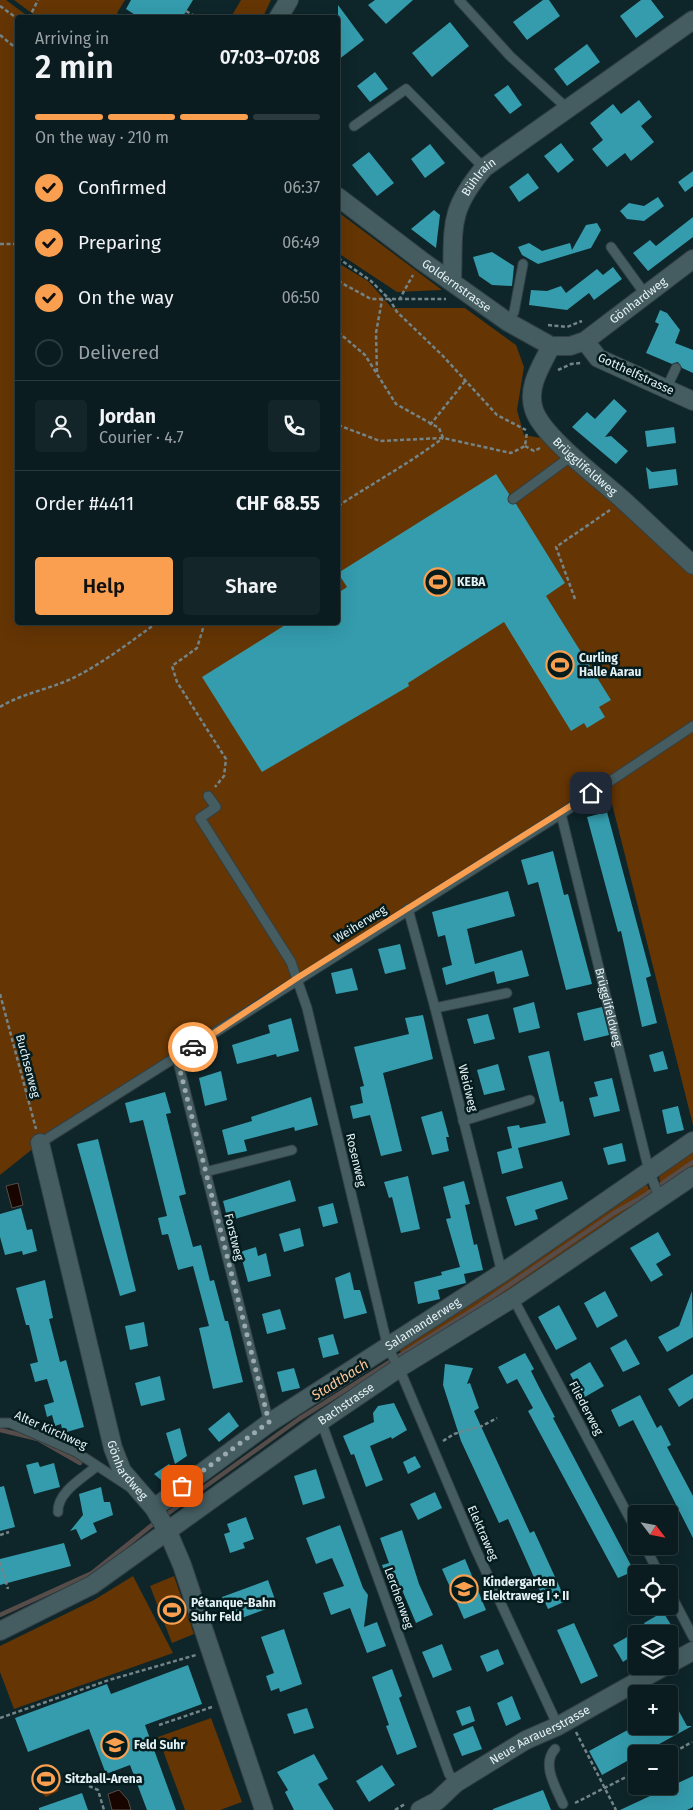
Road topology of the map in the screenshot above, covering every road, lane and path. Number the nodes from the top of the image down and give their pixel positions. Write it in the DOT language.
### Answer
graph roads {
  1 [pos="38,0"];
  2 [pos="289,0"];
  3 [pos="459,0"];
  4 [pos="0,6"];
  5 [pos="186,11"];
  6 [pos="30,15"];
  7 [pos="193,15"];
  8 [pos="280,15"];
  9 [pos="15,17"];
  10 [pos="693,20"];
  11 [pos="0,35"];
  12 [pos="15,48"];
  13 [pos="568,109"];
  14 [pos="354,126"];
  15 [pos="484,168"];
  16 [pos="340,199"];
  17 [pos="0,244"];
  18 [pos="15,244"];
  19 [pos="611,247"];
  20 [pos="340,259"];
  21 [pos="693,259"];
  22 [pos="422,261"];
  23 [pos="523,264"];
  24 [pos="340,281"];
  25 [pos="452,282"];
  26 [pos="645,294"];
  27 [pos="473,297"];
  28 [pos="382,300"];
  29 [pos="390,300"];
  30 [pos="399,300"];
  31 [pos="589,316"];
  32 [pos="508,322"];
  33 [pos="546,324"];
  34 [pos="340,334"];
  35 [pos="585,341"];
  36 [pos="551,346"];
  37 [pos="583,363"];
  38 [pos="676,368"];
  39 [pos="554,372"];
  40 [pos="377,374"];
  41 [pos="466,380"];
  42 [pos="666,389"];
  43 [pos="693,401"];
  44 [pos="430,425"];
  45 [pos="340,426"];
  46 [pos="527,431"];
  47 [pos="443,438"];
  48 [pos="558,441"];
  49 [pos="573,455"];
  50 [pos="513,499"];
  51 [pos="623,500"];
  52 [pos="340,505"];
  53 [pos="693,565"];
  54 [pos="575,599"];
  55 [pos="154,625"];
  56 [pos="204,625"];
  57 [pos="0,707"];
  58 [pos="693,726"];
  59 [pos="208,796"];
  60 [pos="561,814"];
  61 [pos="408,909"];
  62 [pos="297,978"];
  63 [pos="507,993"];
  64 [pos="0,994"];
  65 [pos="436,1008"];
  66 [pos="177,1058"];
  67 [pos="530,1100"];
  68 [pos="463,1122"];
  69 [pos="693,1141"];
  70 [pos="40,1143"];
  71 [pos="292,1150"];
  72 [pos="205,1172"];
  73 [pos="650,1175"];
  74 [pos="693,1176"];
  75 [pos="659,1197"];
  76 [pos="502,1273"];
  77 [pos="513,1298"];
  78 [pos="388,1349"];
  79 [pos="399,1368"];
  80 [pos="497,1418"];
  81 [pos="321,1420"];
  82 [pos="269,1422"];
  83 [pos="0,1423"];
  84 [pos="432,1445"];
  85 [pos="97,1466"];
  86 [pos="140,1495"];
  87 [pos="154,1508"];
  88 [pos="58,1512"];
  89 [pos="628,1515"];
  90 [pos="9,1532"];
  91 [pos="168,1532"];
  92 [pos="0,1534"];
  93 [pos="0,1562"];
  94 [pos="8,1590"];
  95 [pos="678,1608"];
  96 [pos="0,1631"];
  97 [pos="693,1637"];
  98 [pos="211,1651"];
  99 [pos="693,1651"];
  100 [pos="678,1659"];
  101 [pos="649,1675"];
  102 [pos="228,1702"];
  103 [pos="0,1718"];
  104 [pos="564,1723"];
  105 [pos="159,1725"];
  106 [pos="692,1742"];
  107 [pos="555,1749"];
  108 [pos="678,1750"];
  109 [pos="628,1776"];
  110 [pos="456,1783"];
  111 [pos="89,1786"];
  112 [pos="606,1788"];
  113 [pos="563,1804"];
  114 [pos="574,1804"];
  115 [pos="104,1810"];
  116 [pos="264,1810"];
  117 [pos="420,1810"];
  118 [pos="616,1810"];
  1 -- 6 [label="path"];
  2 -- 8 [label="street"];
  3 -- 13 [label="lane"];
  4 -- 9 [label="path"];
  5 -- 7 [label="path"];
  10 -- 13 [label="street, Bühlrain"];
  11 -- 12 [label="path"];
  13 -- 15 [label="street, Bühlrain"];
  14 -- 15 [label="lane"];
  15 -- 25 [label="street, Bühlrain"];
  16 -- 22 [label="street, Goldernstrasse"];
  17 -- 18 [label="path"];
  19 -- 26 [label="lane"];
  20 -- 29 [label="path"];
  21 -- 26 [label="street, Gönhardweg"];
  22 -- 25 [label="street, Goldernstrasse"];
  22 -- 30 [label="path"];
  23 -- 32 [label="lane"];
  24 -- 28 [label="path"];
  25 -- 27 [label="street, Goldernstrasse"];
  26 -- 35 [label="street, Gönhardweg"];
  27 -- 30 [label="path"];
  27 -- 32 [label="street, Goldernstrasse"];
  28 -- 29 [label="path"];
  28 -- 40 [label="path"];
  29 -- 30 [label="path"];
  29 -- 41 [label="path"];
  31 -- 33 [label="path"];
  32 -- 36 [label="street, Goldernstrasse"];
  34 -- 40 [label="path"];
  35 -- 36 [label="street"];
  35 -- 42 [label="street, Gotthelfstrasse"];
  36 -- 48 [label="street, Brügglifeldweg"];
  37 -- 39 [label="path"];
  38 -- 42 [label="lane"];
  40 -- 44 [label="path"];
  41 -- 44 [label="path"];
  41 -- 46 [label="path"];
  42 -- 43 [label="street, Gotthelfstrasse"];
  44 -- 47 [label="path"];
  45 -- 47 [label="path"];
  46 -- 47 [label="path"];
  46 -- 48 [label="path"];
  47 -- 52 [label="path"];
  48 -- 49 [label="street, Brügglifeldweg"];
  49 -- 50 [label="lane"];
  49 -- 51 [label="street, Brügglifeldweg"];
  51 -- 53 [label="street, Brügglifeldweg"];
  51 -- 54 [label="path"];
  55 -- 57 [label="path"];
  56 -- 59 [label="path"];
  58 -- 60 [label="lane, Weiherweg"];
  59 -- 62 [label="lane, Rosenweg"];
  60 -- 61 [label="lane, Weiherweg"];
  60 -- 73 [label="lane, Brügglifeldweg"];
  61 -- 62 [label="lane, Weiherweg"];
  61 -- 65 [label="lane, Weidweg"];
  62 -- 66 [label="lane, Weiherweg"];
  62 -- 78 [label="lane, Rosenweg"];
  63 -- 65 [label="lane"];
  64 -- 70 [label="path, Buchserweg"];
  65 -- 68 [label="lane, Weidweg"];
  66 -- 70 [label="lane, Weiherweg"];
  66 -- 72 [label="lane, Forstweg"];
  67 -- 68 [label="lane"];
  68 -- 76 [label="lane, Weidweg"];
  69 -- 73 [label="street, Salamanderweg"];
  70 -- 86 [label="street, Gönhardweg"];
  71 -- 72 [label="lane"];
  72 -- 82 [label="lane, Forstweg"];
  73 -- 75 [label="lane, Brügglifeldweg"];
  73 -- 76 [label="street, Salamanderweg"];
  74 -- 75 [label="street, Bachstrasse"];
  75 -- 77 [label="street, Bachstrasse"];
  76 -- 78 [label="street, Salamanderweg"];
  77 -- 79 [label="street, Bachstrasse"];
  77 -- 89 [label="lane, Fliederweg"];
  78 -- 79 [label="lane, Elektraweg"];
  78 -- 82 [label="street, Salamanderweg"];
  79 -- 81 [label="street, Bachstrasse"];
  79 -- 84 [label="lane, Elektraweg"];
  80 -- 84 [label="path"];
  81 -- 91 [label="street, Bachstrasse"];
  81 -- 110 [label="lane, Lerchenweg"];
  82 -- 87 [label="street, Salamanderweg"];
  83 -- 85 [label="lane, Alter Kirchweg"];
  84 -- 104 [label="lane, Elektraweg"];
  85 -- 86 [label="lane, Alter Kirchweg"];
  85 -- 88 [label="lane"];
  86 -- 87 [label="street, Gönhardweg"];
  87 -- 91 [label="street, Gönhardweg"];
  90 -- 92 [label="path"];
  91 -- 96 [label="street, Bachstrasse"];
  91 -- 98 [label="street, Gönhardweg"];
  93 -- 94 [label="path"];
  95 -- 97 [label="lane"];
  98 -- 102 [label="street, Gönhardweg"];
  98 -- 103 [label="path"];
  99 -- 100 [label="street"];
  101 -- 104 [label="street, Neue Aarauerstrasse"];
  102 -- 105 [label="path"];
  102 -- 116 [label="street, Gönhardweg"];
  104 -- 110 [label="street, Neue Aarauerstrasse"];
  104 -- 112 [label="path"];
  106 -- 108 [label="path"];
  107 -- 113 [label="lane"];
  109 -- 112 [label="path"];
  110 -- 117 [label="street, Neue Aarauerstrasse"];
  111 -- 115 [label="path"];
  112 -- 114 [label="path"];
  112 -- 118 [label="path"];
}
